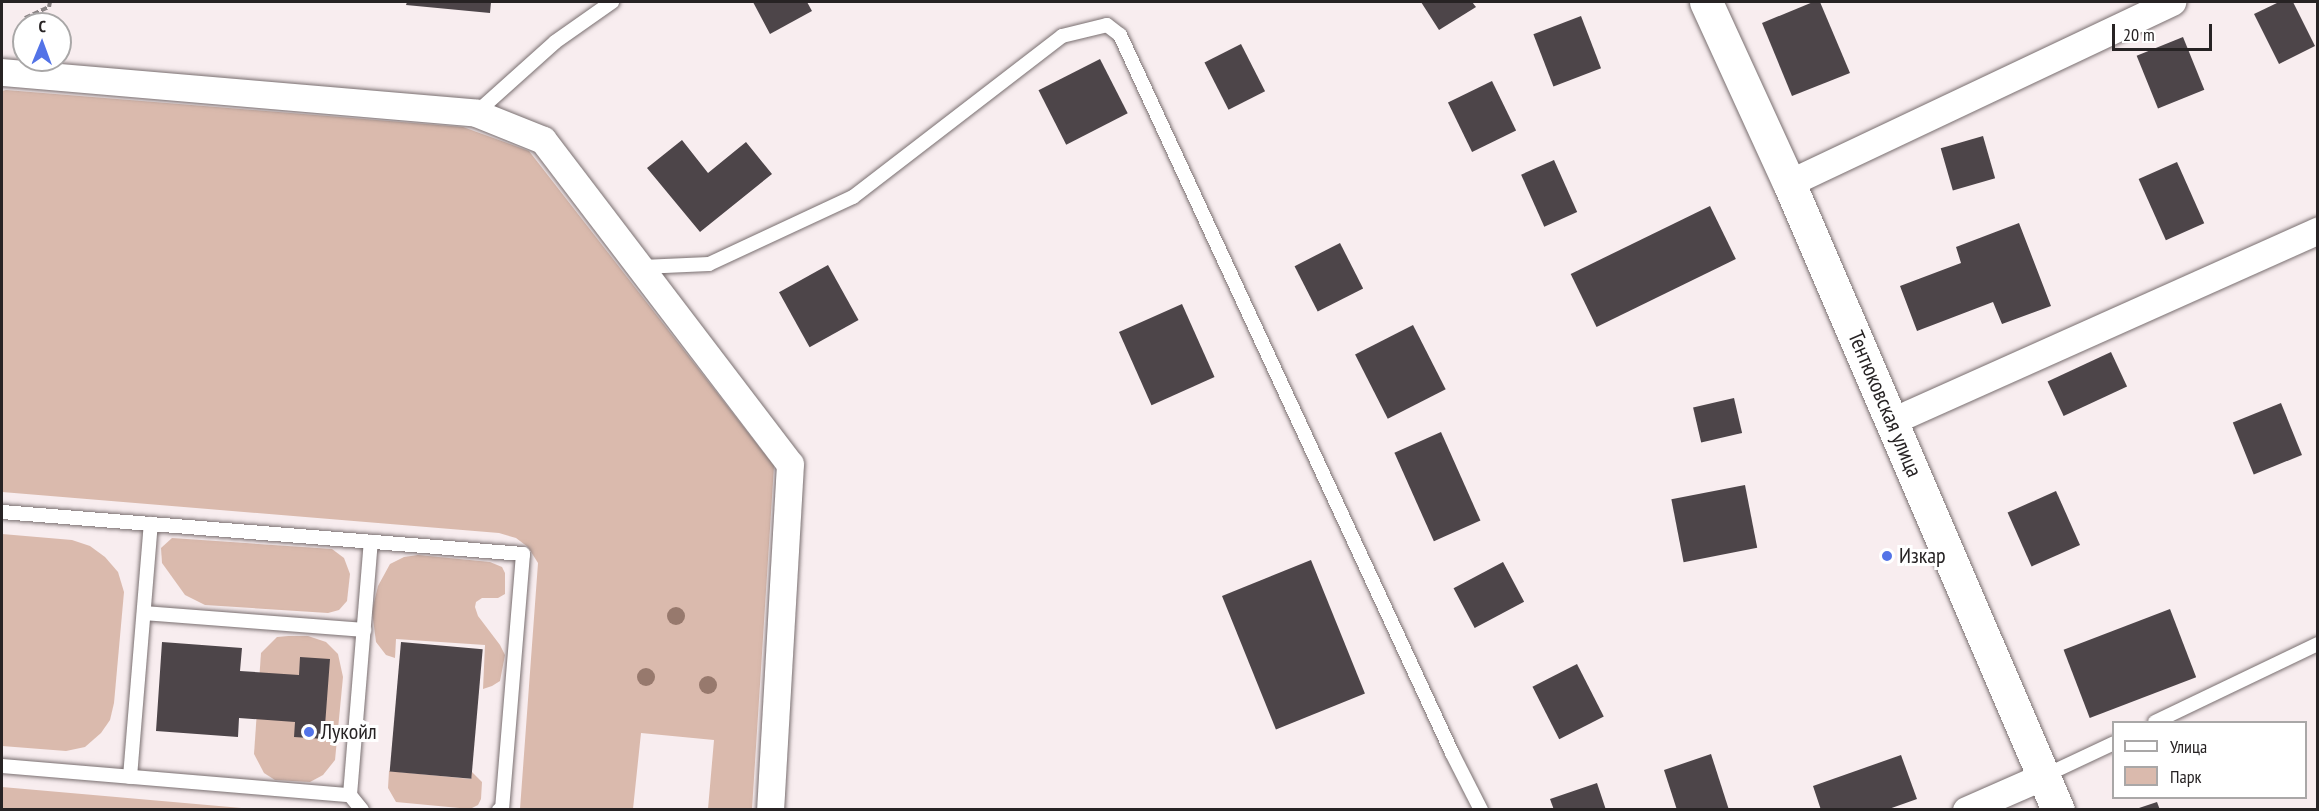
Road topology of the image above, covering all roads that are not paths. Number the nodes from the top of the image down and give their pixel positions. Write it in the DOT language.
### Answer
graph roads {
  1 [pos="612,2"];
  2 [pos="1706,2"];
  3 [pos="2172,2"];
  4 [pos="2,72"];
  5 [pos="476,112"];
  6 [pos="1789,183"];
  7 [pos="2318,230"];
  8 [pos="642,267"];
  9 [pos="1892,421"];
  10 [pos="2,512"];
  11 [pos="151,524"];
  12 [pos="371,542"];
  13 [pos="144,612"];
  14 [pos="364,630"];
  15 [pos="2318,644"];
  16 [pos="2159,721"];
  17 [pos="2112,744"];
  18 [pos="2,766"];
  19 [pos="2043,776"];
  20 [pos="130,777"];
  21 [pos="350,795"];
  22 [pos="362,810"];
  23 [pos="499,810"];
  24 [pos="770,810"];
  25 [pos="1481,810"];
  26 [pos="1966,810"];
  27 [pos="2058,810"];
  1 -- 5 [label="lane"];
  2 -- 6 [label="street, Тентюковская улица"];
  3 -- 6 [label="street"];
  4 -- 5 [label="street"];
  5 -- 8 [label="street"];
  6 -- 9 [label="street, Тентюковская улица"];
  7 -- 9 [label="street"];
  8 -- 24 [label="street"];
  8 -- 25 [label="lane"];
  9 -- 19 [label="street, Тентюковская улица"];
  10 -- 11 [label="lane"];
  11 -- 12 [label="lane"];
  11 -- 13 [label="lane"];
  12 -- 14 [label="lane"];
  12 -- 23 [label="lane"];
  13 -- 14 [label="lane"];
  13 -- 20 [label="lane"];
  14 -- 21 [label="lane"];
  15 -- 16 [label="lane"];
  17 -- 19 [label="lane"];
  18 -- 20 [label="lane"];
  19 -- 26 [label="street"];
  19 -- 27 [label="street, Тентюковская улица"];
  20 -- 21 [label="lane"];
  21 -- 22 [label="lane"];
}
